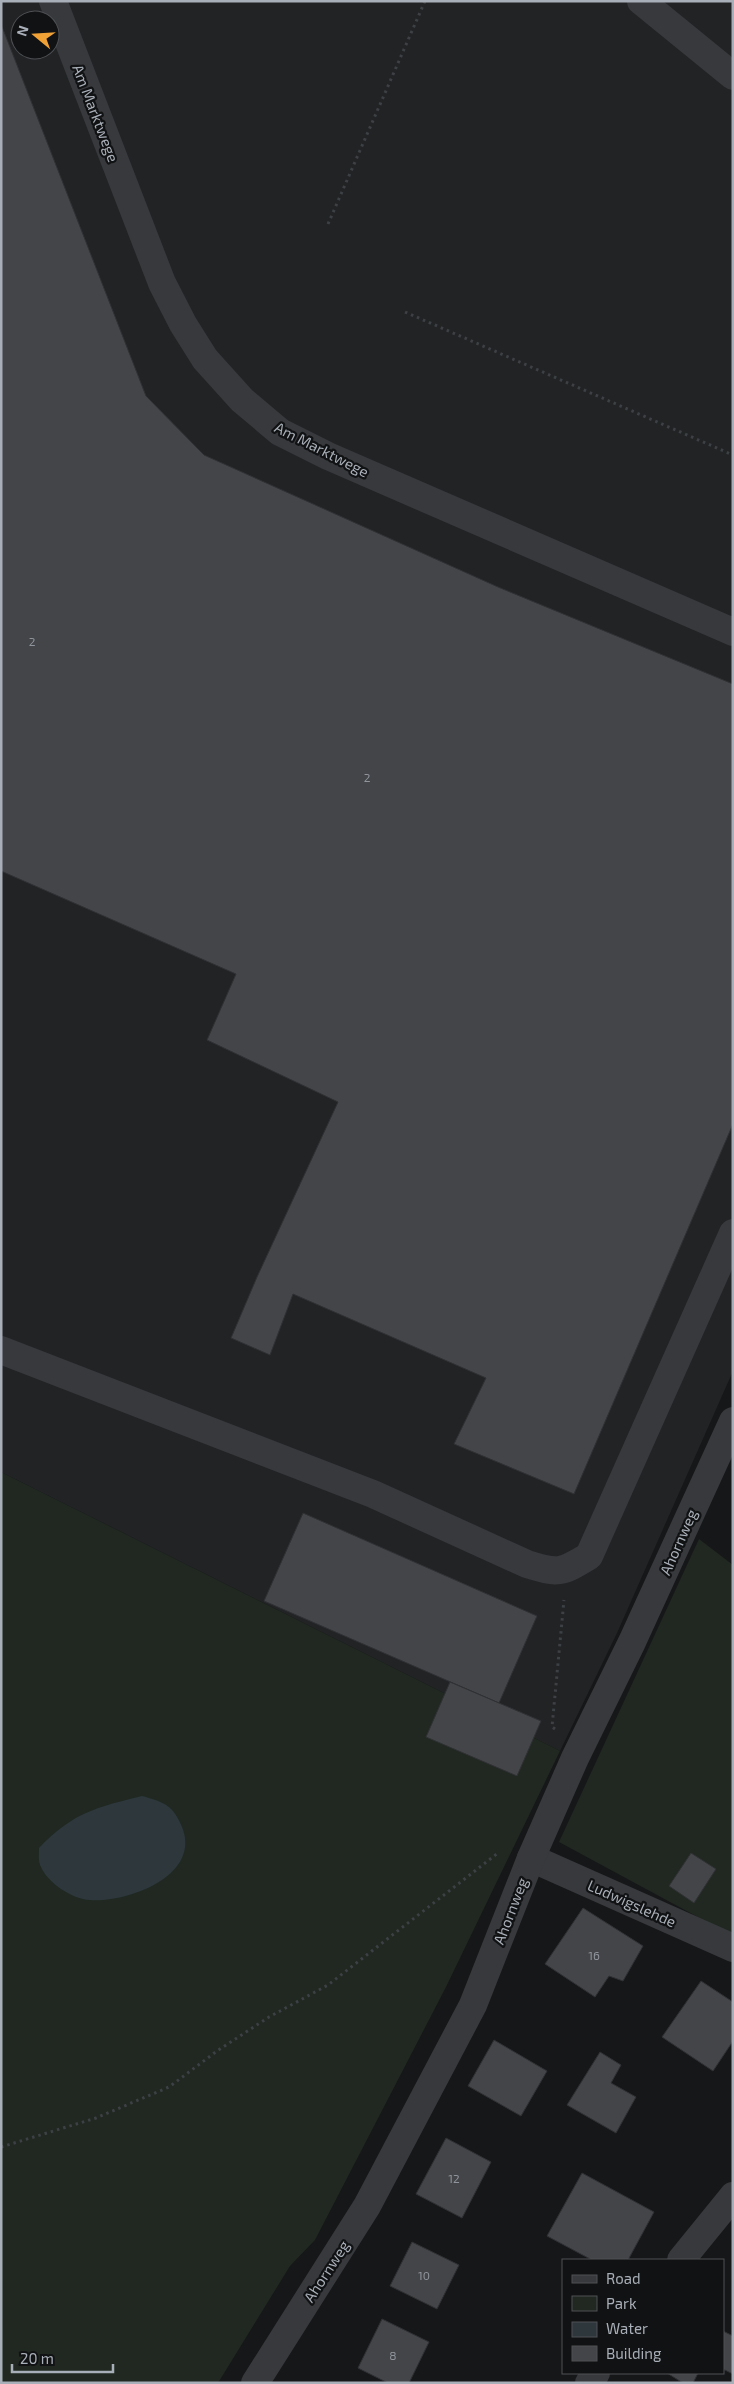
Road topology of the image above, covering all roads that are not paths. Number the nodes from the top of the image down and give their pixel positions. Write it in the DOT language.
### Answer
graph roads {
  1 [pos="53,1"];
  2 [pos="641,1"];
  3 [pos="733,76"];
  4 [pos="733,632"];
  5 [pos="733,1233"];
  6 [pos="1,1350"];
  7 [pos="733,1422"];
  8 [pos="531,1858"];
  9 [pos="733,1948"];
  10 [pos="733,2196"];
  11 [pos="683,2259"];
  12 [pos="255,2383"];
  1 -- 4 [label="street, Am Marktwege"];
  2 -- 3 [label="street"];
  5 -- 6 [label="street"];
  7 -- 8 [label="street, Ahornweg"];
  8 -- 9 [label="street, Ludwigslehde"];
  8 -- 12 [label="street, Ahornweg"];
  10 -- 11 [label="street"];
}
